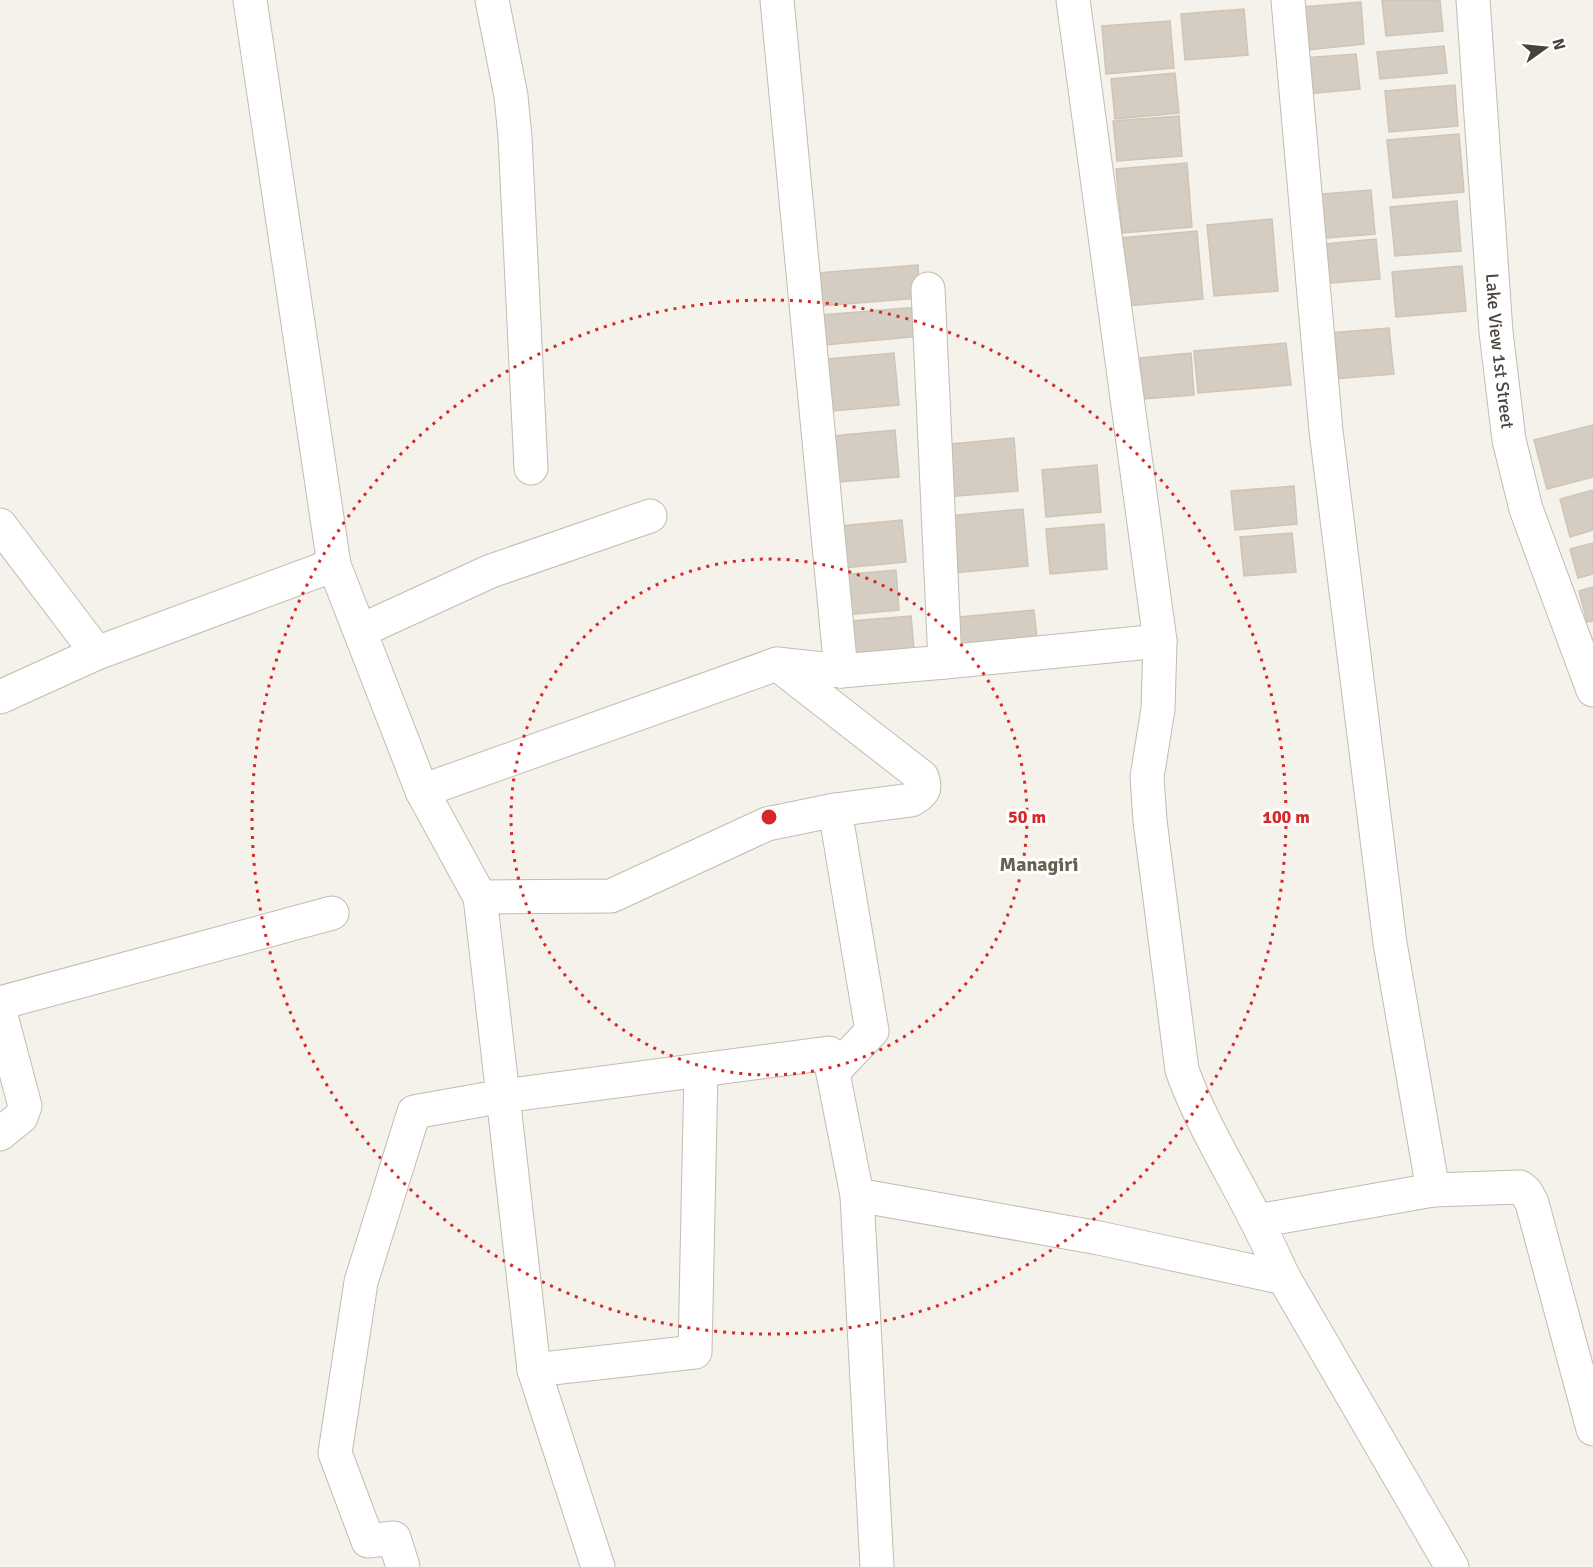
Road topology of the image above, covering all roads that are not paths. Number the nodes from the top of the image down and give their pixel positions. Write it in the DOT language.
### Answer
graph roads {
  1 [pos="250,0"];
  2 [pos="492,0"];
  3 [pos="777,0"];
  4 [pos="1073,0"];
  5 [pos="1288,0"];
  6 [pos="1473,0"];
  7 [pos="928,289"];
  8 [pos="531,468"];
  9 [pos="650,516"];
  10 [pos="0,525"];
  11 [pos="334,566"];
  12 [pos="360,631"];
  13 [pos="1160,641"];
  14 [pos="97,653"];
  15 [pos="945,662"];
  16 [pos="777,664"];
  17 [pos="841,671"];
  18 [pos="1593,690"];
  19 [pos="0,697"];
  20 [pos="422,791"];
  21 [pos="835,810"];
  22 [pos="480,897"];
  23 [pos="332,914"];
  24 [pos="0,1003"];
  25 [pos="0,1012"];
  26 [pos="701,1070"];
  27 [pos="833,1072"];
  28 [pos="503,1096"];
  29 [pos="0,1134"];
  30 [pos="1433,1190"];
  31 [pos="857,1195"];
  32 [pos="1257,1221"];
  33 [pos="1284,1278"];
  34 [pos="534,1370"];
  35 [pos="1593,1429"];
  36 [pos="403,1567"];
  37 [pos="597,1567"];
  38 [pos="877,1567"];
  39 [pos="1452,1567"];
  1 -- 11 [label="street"];
  2 -- 8 [label="street"];
  3 -- 17 [label="street"];
  4 -- 13 [label="street"];
  5 -- 30 [label="street"];
  6 -- 18 [label="street, Lake View 1st Street"];
  7 -- 15 [label="street"];
  9 -- 12 [label="street"];
  10 -- 14 [label="street"];
  11 -- 12 [label="street"];
  11 -- 14 [label="street"];
  12 -- 20 [label="street"];
  13 -- 15 [label="street"];
  13 -- 32 [label="street"];
  14 -- 19 [label="street"];
  15 -- 17 [label="street"];
  16 -- 17 [label="street"];
  16 -- 20 [label="street"];
  16 -- 21 [label="street"];
  20 -- 22 [label="street"];
  21 -- 22 [label="street"];
  21 -- 27 [label="street"];
  22 -- 28 [label="street"];
  23 -- 24 [label="street"];
  25 -- 29 [label="street"];
  26 -- 27 [label="street"];
  26 -- 28 [label="street"];
  26 -- 34 [label="street"];
  27 -- 31 [label="street"];
  28 -- 34 [label="street"];
  28 -- 36 [label="street"];
  30 -- 32 [label="street"];
  30 -- 35 [label="street"];
  31 -- 33 [label="street"];
  31 -- 38 [label="street"];
  32 -- 33 [label="street"];
  33 -- 39 [label="street"];
  34 -- 37 [label="street"];
}
